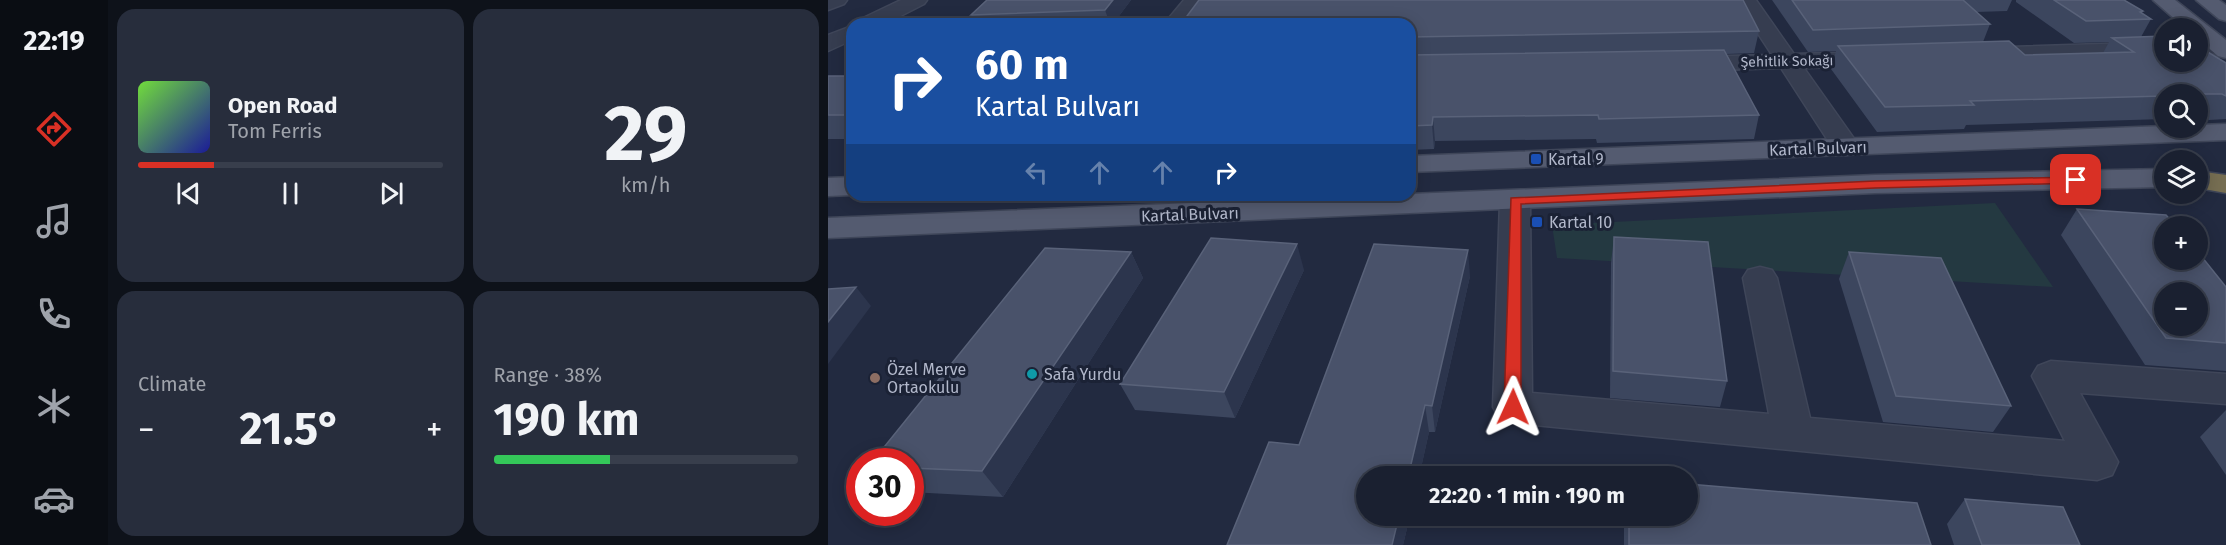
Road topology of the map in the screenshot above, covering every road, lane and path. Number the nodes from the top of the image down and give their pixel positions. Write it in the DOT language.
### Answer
graph roads {
  1 [pos="837,0"];
  2 [pos="917,0"];
  3 [pos="1195,0"];
  4 [pos="1746,0"];
  5 [pos="2163,0"];
  6 [pos="2206,0"];
  7 [pos="828,4"];
  8 [pos="2226,15"];
  9 [pos="881,18"];
  10 [pos="1180,18"];
  11 [pos="846,35"];
  12 [pos="828,44"];
  13 [pos="2208,48"];
  14 [pos="2154,49"];
  15 [pos="2224,49"];
  16 [pos="1953,56"];
  17 [pos="1895,58"];
  18 [pos="1789,62"];
  19 [pos="1659,64"];
  20 [pos="2226,132"];
  21 [pos="1846,147"];
  22 [pos="1416,164"];
  23 [pos="2226,177"];
  24 [pos="2154,178"];
  25 [pos="2208,178"];
  26 [pos="2208,181"];
  27 [pos="2226,184"];
  28 [pos="828,186"];
  29 [pos="846,186"];
  30 [pos="1515,201"];
  31 [pos="828,228"];
  32 [pos="1760,278"];
  33 [pos="2226,389"];
  34 [pos="1793,433"];
  1 -- 7 [label="street"];
  2 -- 9 [label="street"];
  3 -- 10 [label="street"];
  4 -- 18 [label="street"];
  5 -- 15 [label="main road"];
  6 -- 8 [label="main road"];
  11 -- 12 [label="street"];
  13 -- 15 [label="street"];
  14 -- 16 [label="street"];
  17 -- 18 [label="street, Şehitlik Sokağı"];
  18 -- 19 [label="street, Şehitlik Sokağı"];
  18 -- 21 [label="street"];
  20 -- 21 [label="main road, Kartal Bulvarı"];
  21 -- 22 [label="main road, Kartal Bulvarı"];
  23 -- 25 [label="main road"];
  24 -- 30 [label="main road, Kartal Bulvarı"];
  26 -- 27 [label="highway"];
  28 -- 29 [label="main road"];
  30 -- 31 [label="main road, Kartal Bulvarı"];
  30 -- 34 [label="street"];
  32 -- 34 [label="street"];
  33 -- 34 [label="street"];
}
